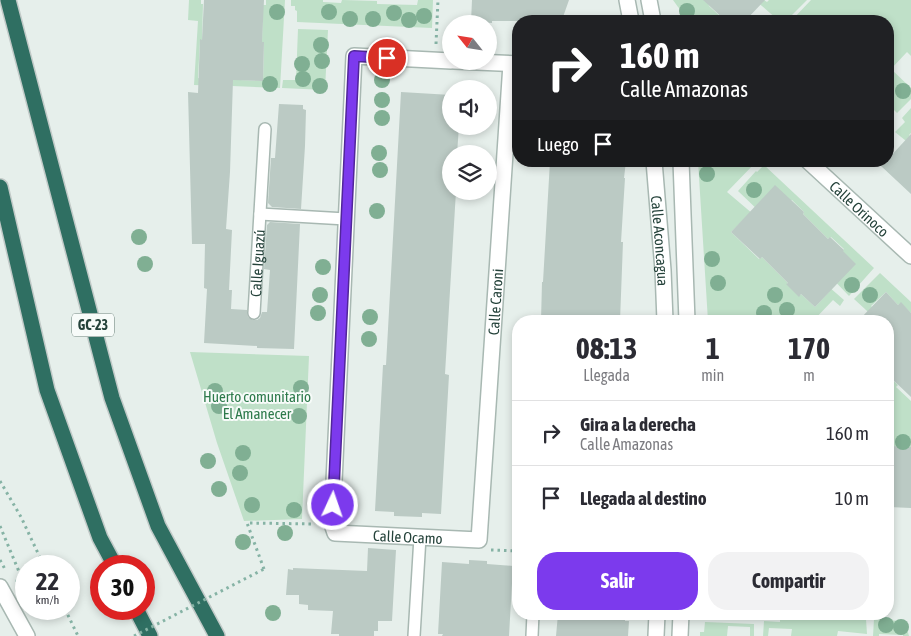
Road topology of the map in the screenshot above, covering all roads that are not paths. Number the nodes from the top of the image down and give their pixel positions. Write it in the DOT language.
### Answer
graph roads {
  1 [pos="8,0"];
  2 [pos="628,0"];
  3 [pos="649,0"];
  4 [pos="630,15"];
  5 [pos="652,15"];
  6 [pos="442,60"];
  7 [pos="498,63"];
  8 [pos="512,64"];
  9 [pos="512,103"];
  10 [pos="265,129"];
  11 [pos="654,167"];
  12 [pos="681,167"];
  13 [pos="815,167"];
  14 [pos="0,187"];
  15 [pos="260,214"];
  16 [pos="346,219"];
  17 [pos="911,256"];
  18 [pos="254,313"];
  19 [pos="665,315"];
  20 [pos="687,315"];
  21 [pos="420,537"];
  22 [pos="478,540"];
  23 [pos="108,555"];
  24 [pos="0,587"];
  25 [pos="142,620"];
  26 [pos="533,620"];
  27 [pos="657,620"];
  28 [pos="681,620"];
  29 [pos="26,636"];
  30 [pos="150,636"];
  31 [pos="217,636"];
  32 [pos="414,636"];
  33 [pos="532,636"];
  34 [pos="656,636"];
  35 [pos="680,636"];
  1 -- 31 [label="highway, GC-23"];
  2 -- 4 [label="street"];
  3 -- 5 [label="street"];
  6 -- 16 [label="street"];
  7 -- 8 [label="street"];
  9 -- 22 [label="street, Calle Caroni"];
  10 -- 15 [label="lane, Calle Iguazú"];
  11 -- 19 [label="street, Calle Aconcagua"];
  12 -- 20 [label="street, Calle Aconcagua"];
  13 -- 17 [label="street, Calle Orinoco"];
  14 -- 23 [label="highway"];
  15 -- 16 [label="lane, Calle Iguazú"];
  15 -- 18 [label="lane, Calle Iguazú"];
  16 -- 21 [label="street, Calle Ocamo"];
  21 -- 22 [label="street, Calle Ocamo"];
  21 -- 32 [label="lane"];
  24 -- 29 [label="street"];
  25 -- 30 [label="highway"];
  26 -- 33 [label="lane"];
  27 -- 34 [label="street"];
  28 -- 35 [label="street"];
}
